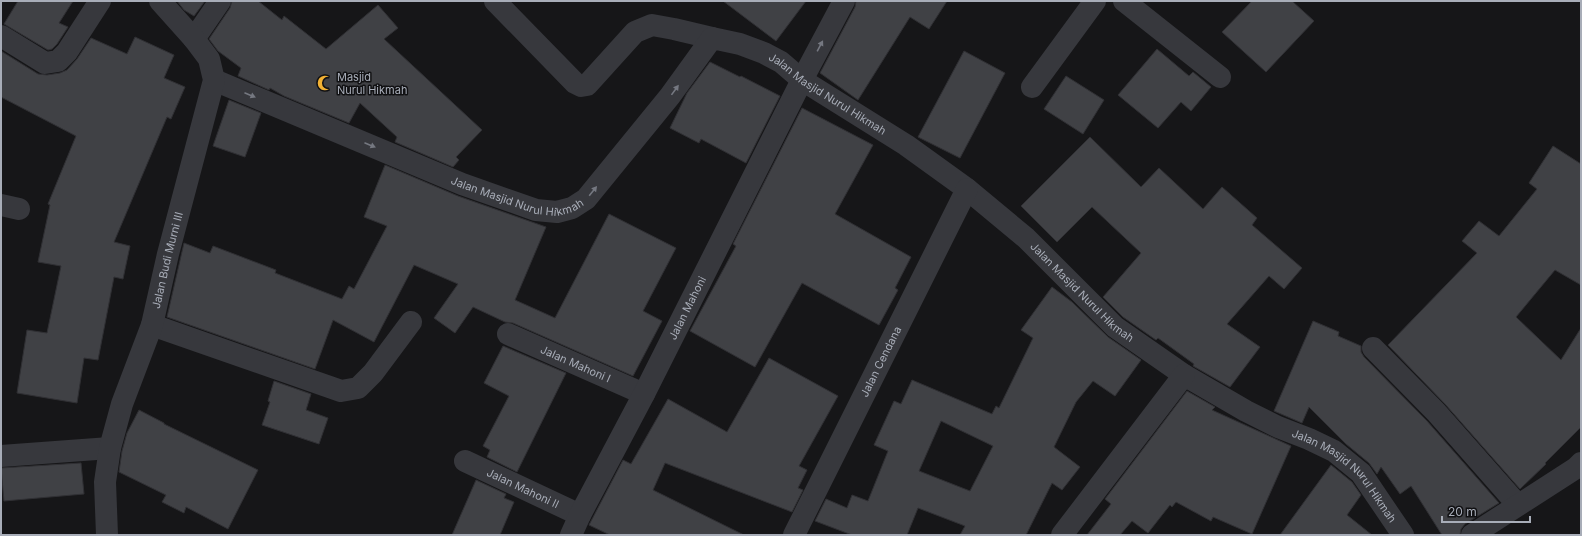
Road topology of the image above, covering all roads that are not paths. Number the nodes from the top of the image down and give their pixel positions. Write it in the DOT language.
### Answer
graph roads {
  1 [pos="100,1"];
  2 [pos="160,1"];
  3 [pos="220,1"];
  4 [pos="844,1"];
  5 [pos="1095,1"];
  6 [pos="1124,1"];
  7 [pos="498,2"];
  8 [pos="1,36"];
  9 [pos="194,38"];
  10 [pos="712,38"];
  11 [pos="1220,77"];
  12 [pos="214,80"];
  13 [pos="802,80"];
  14 [pos="1032,87"];
  15 [pos="967,188"];
  16 [pos="411,322"];
  17 [pos="152,325"];
  18 [pos="508,334"];
  19 [pos="1373,348"];
  20 [pos="1184,375"];
  21 [pos="644,394"];
  22 [pos="110,448"];
  23 [pos="1,456"];
  24 [pos="465,461"];
  25 [pos="1581,462"];
  26 [pos="1518,505"];
  27 [pos="580,515"];
  28 [pos="107,535"];
  29 [pos="571,535"];
  30 [pos="794,535"];
  31 [pos="1062,535"];
  32 [pos="1403,535"];
  33 [pos="1472,535"];
  1 -- 8 [label="street"];
  2 -- 9 [label="street, Jalan Budi Murni III"];
  3 -- 9 [label="street"];
  13 -- 4 [label="street, Jalan Mahoni, one-way"];
  5 -- 14 [label="street"];
  6 -- 11 [label="street"];
  7 -- 10 [label="street"];
  9 -- 12 [label="street, Jalan Budi Murni III"];
  12 -- 10 [label="street, Jalan Masjid Nurul Hikmah, one-way"];
  10 -- 13 [label="street, Jalan Masjid Nurul Hikmah"];
  12 -- 17 [label="street, Jalan Budi Murni III"];
  13 -- 15 [label="street, Jalan Masjid Nurul Hikmah"];
  13 -- 21 [label="street, Jalan Mahoni"];
  15 -- 20 [label="street, Jalan Masjid Nurul Hikmah"];
  15 -- 30 [label="street, Jalan Cendana"];
  16 -- 17 [label="street"];
  17 -- 22 [label="street, Jalan Budi Murni III"];
  18 -- 21 [label="street, Jalan Mahoni I"];
  19 -- 26 [label="street"];
  20 -- 31 [label="street"];
  20 -- 32 [label="street, Jalan Masjid Nurul Hikmah"];
  21 -- 27 [label="street, Jalan Mahoni"];
  22 -- 23 [label="street"];
  22 -- 28 [label="street, Jalan Budi Murni III"];
  24 -- 27 [label="street, Jalan Mahoni II"];
  25 -- 26 [label="street"];
  26 -- 33 [label="street"];
  27 -- 29 [label="street, Jalan Mahoni"];
}
